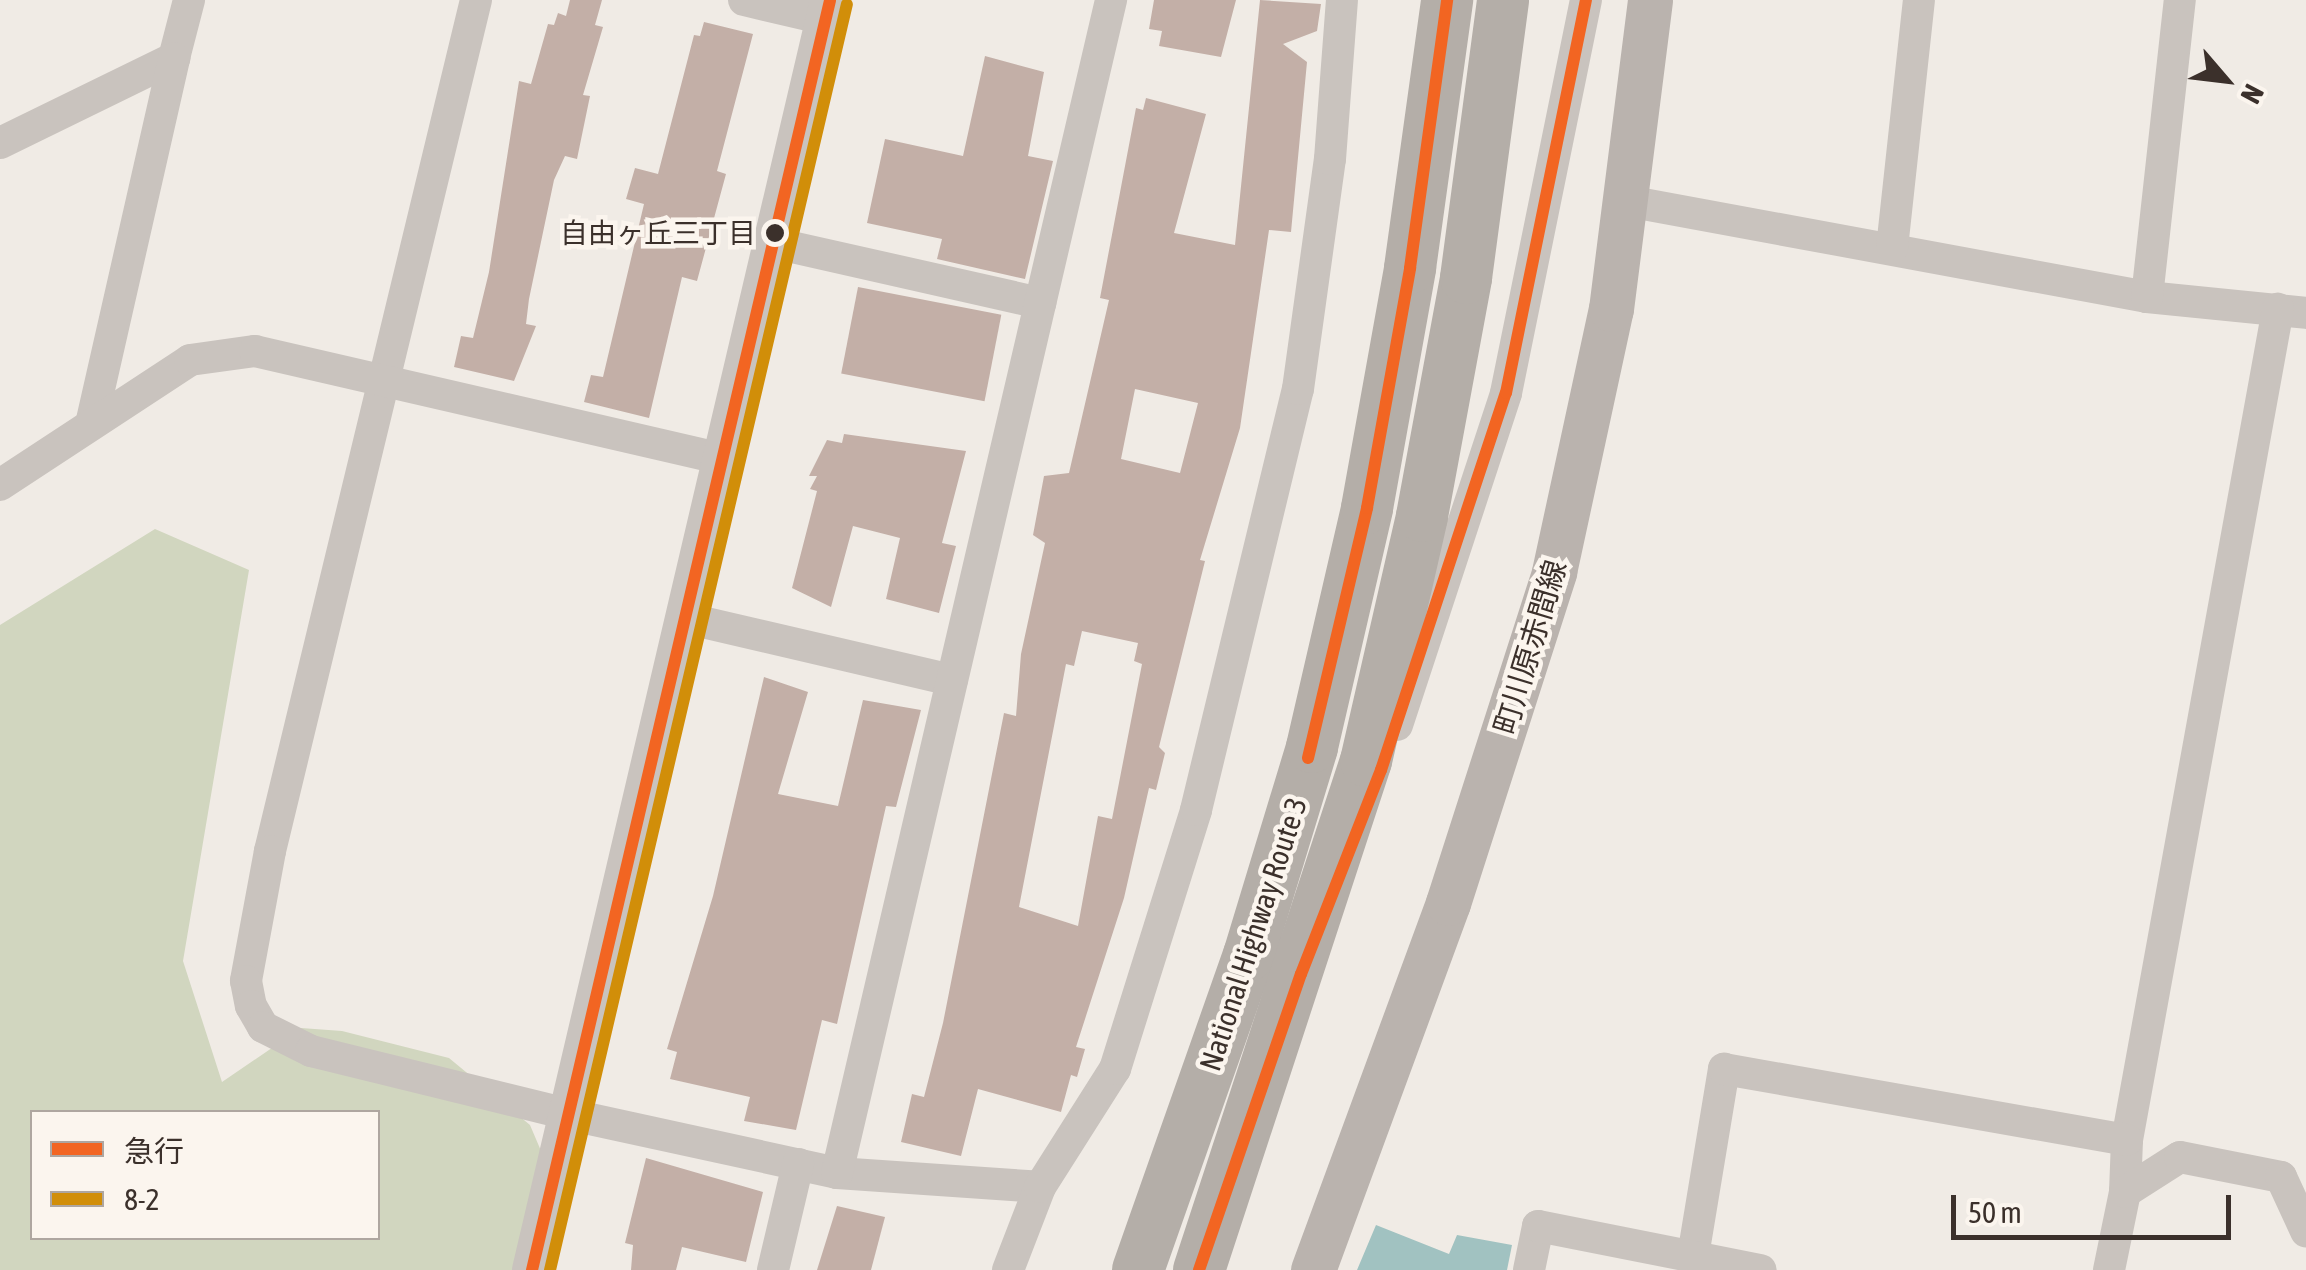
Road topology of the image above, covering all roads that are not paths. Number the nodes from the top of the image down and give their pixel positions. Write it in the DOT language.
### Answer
graph roads {
  1 [pos="189,0"];
  2 [pos="476,0"];
  3 [pos="744,0"];
  4 [pos="1112,0"];
  5 [pos="1342,0"];
  6 [pos="1447,0"];
  7 [pos="1503,0"];
  8 [pos="1586,0"];
  9 [pos="1650,0"];
  10 [pos="1919,0"];
  11 [pos="2180,0"];
  12 [pos="827,10"];
  13 [pos="174,58"];
  14 [pos="2,138"];
  15 [pos="1627,201"];
  16 [pos="774,243"];
  17 [pos="1892,248"];
  18 [pos="2147,297"];
  19 [pos="1040,303"];
  20 [pos="2292,311"];
  21 [pos="385,382"];
  22 [pos="92,420"];
  23 [pos="723,459"];
  24 [pos="0,485"];
  25 [pos="686,618"];
  26 [pos="952,680"];
  27 [pos="1301,974"];
  28 [pos="567,1114"];
  29 [pos="2127,1140"];
  30 [pos="798,1164"];
  31 [pos="837,1173"];
  32 [pos="1040,1187"];
  33 [pos="2125,1192"];
  34 [pos="2306,1231"];
  35 [pos="1693,1256"];
  36 [pos="532,1270"];
  37 [pos="773,1270"];
  38 [pos="1008,1270"];
  39 [pos="1138,1270"];
  40 [pos="1199,1270"];
  41 [pos="1313,1270"];
  42 [pos="1529,1270"];
  43 [pos="1760,1270"];
  44 [pos="2109,1270"];
  1 -- 13 [label="street"];
  2 -- 21 [label="street"];
  3 -- 12 [label="street"];
  4 -- 19 [label="street"];
  5 -- 32 [label="street"];
  6 -- 39 [label="highway, National Highway Route 3"];
  7 -- 27 [label="highway, National Highway Route 3"];
  8 -- 27 [label="street"];
  9 -- 15 [label="main road, 町川原赤間線"];
  10 -- 17 [label="street"];
  11 -- 18 [label="street"];
  12 -- 16 [label="street"];
  13 -- 14 [label="street"];
  13 -- 22 [label="street"];
  15 -- 17 [label="street"];
  15 -- 41 [label="main road, 町川原赤間線"];
  16 -- 19 [label="street"];
  16 -- 23 [label="street"];
  17 -- 18 [label="street"];
  18 -- 20 [label="street"];
  19 -- 26 [label="street"];
  20 -- 29 [label="street"];
  21 -- 22 [label="street"];
  21 -- 23 [label="street"];
  21 -- 28 [label="street"];
  22 -- 24 [label="street"];
  23 -- 25 [label="street"];
  25 -- 26 [label="street"];
  25 -- 28 [label="street"];
  26 -- 31 [label="street"];
  27 -- 40 [label="highway, National Highway Route 3"];
  28 -- 30 [label="street"];
  28 -- 36 [label="street"];
  29 -- 33 [label="street"];
  29 -- 35 [label="street"];
  30 -- 31 [label="street"];
  30 -- 37 [label="street"];
  31 -- 32 [label="street"];
  32 -- 38 [label="street"];
  33 -- 34 [label="street"];
  33 -- 44 [label="street"];
  35 -- 42 [label="street"];
  35 -- 43 [label="street"];
}
